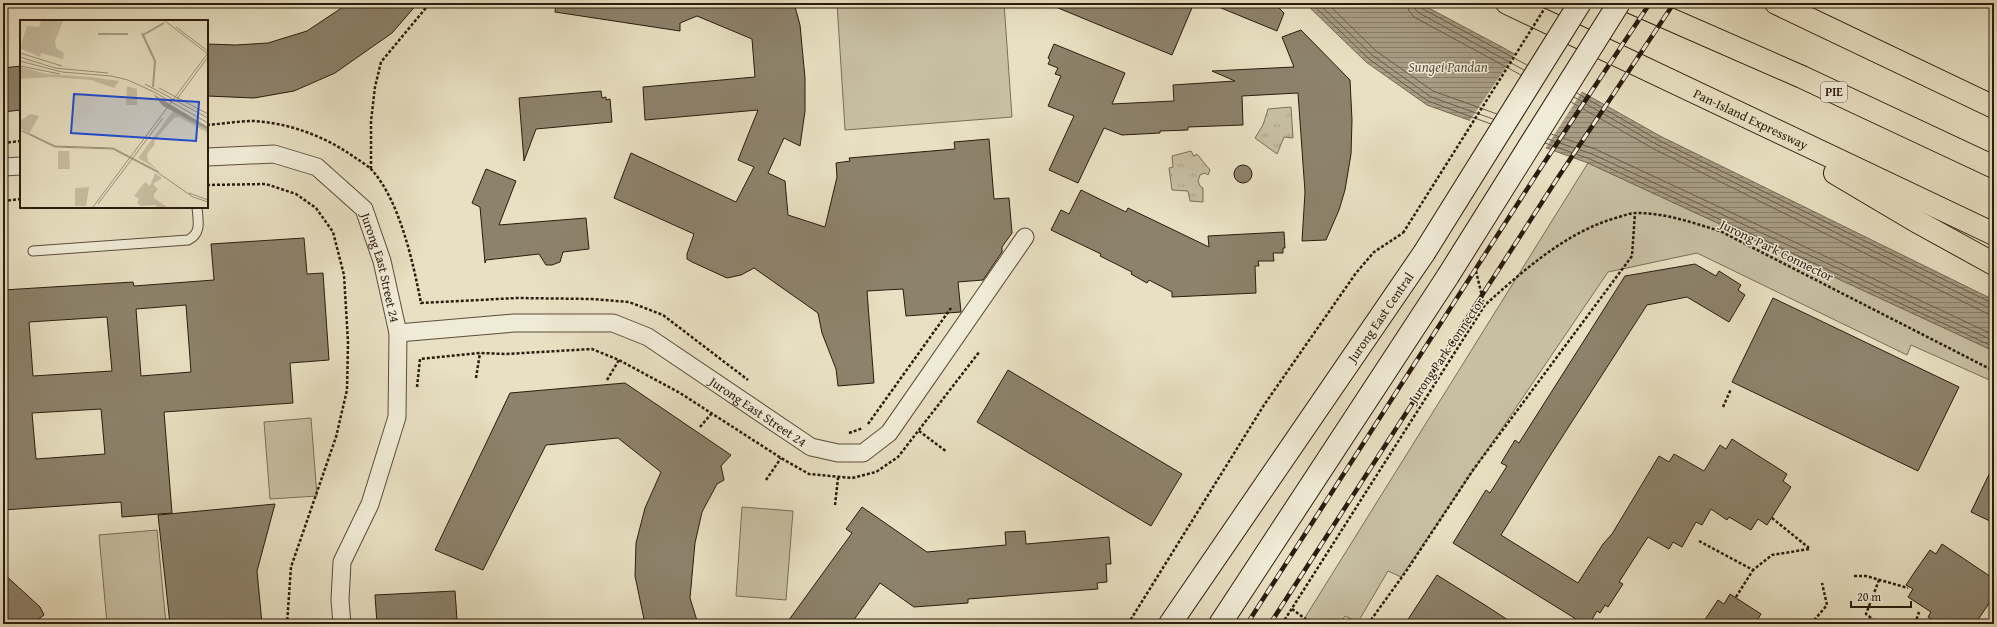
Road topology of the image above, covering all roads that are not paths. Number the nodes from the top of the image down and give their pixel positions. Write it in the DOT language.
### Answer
graph roads {
  1 [pos="1507,3"];
  2 [pos="1580,3"];
  3 [pos="1619,3"];
  4 [pos="1633,3"];
  5 [pos="1776,3"];
  6 [pos="1994,107"];
  7 [pos="1727,108"];
  8 [pos="208,157"];
  9 [pos="20,166"];
  10 [pos="3,167"];
  11 [pos="1994,167"];
  12 [pos="197,208"];
  13 [pos="1994,234"];
  14 [pos="1025,237"];
  15 [pos="34,251"];
  16 [pos="1994,264"];
  17 [pos="398,333"];
  18 [pos="342,624"];
  19 [pos="1170,624"];
  20 [pos="1220,624"];
  1 -- 7 [label="highway, Pan-Island Expressway"];
  2 -- 19 [label="main road, Jurong East Central, bridge"];
  3 -- 20 [label="main road, bridge"];
  4 -- 11 [label="highway, PIE"];
  5 -- 6 [label="highway"];
  7 -- 13 [label="highway, Pan-Island Expressway"];
  7 -- 16 [label="highway"];
  8 -- 17 [label="street, Jurong East Street 24"];
  9 -- 10 [label="street"];
  12 -- 15 [label="lane"];
  14 -- 17 [label="street, Jurong East Street 24"];
  17 -- 18 [label="street, Jurong East Street 24"];
}
